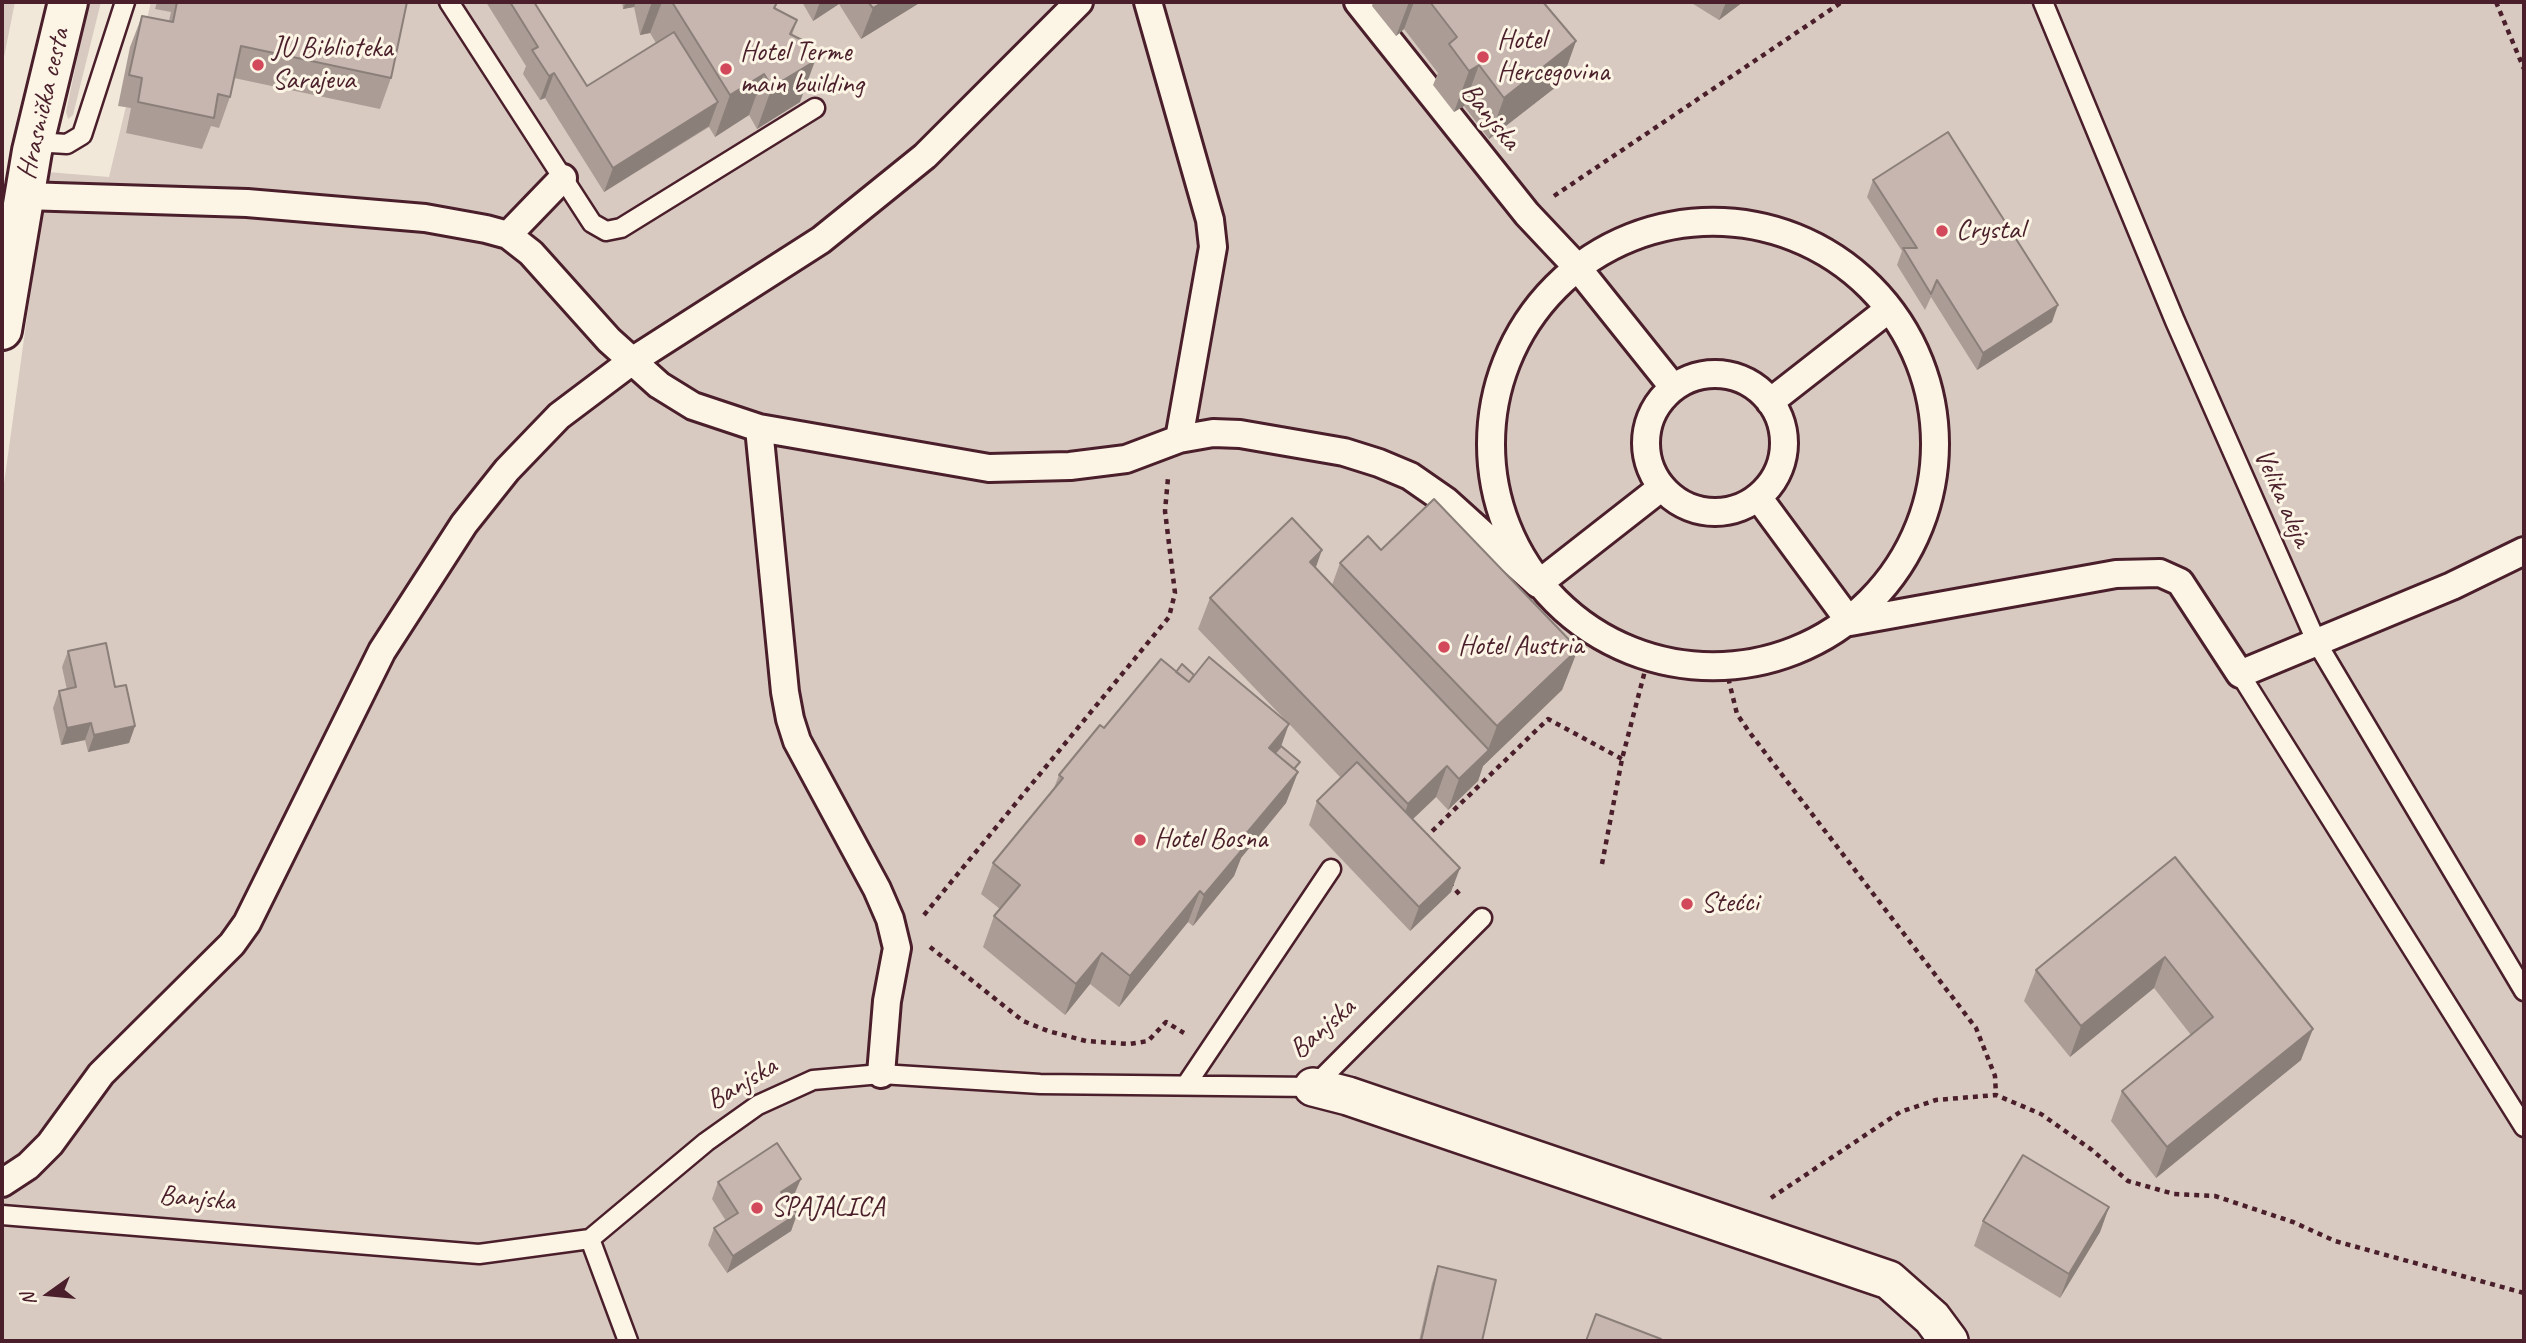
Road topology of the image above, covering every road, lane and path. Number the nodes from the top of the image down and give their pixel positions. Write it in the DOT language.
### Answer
graph roads {
  1 [pos="68,2"];
  2 [pos="125,2"];
  3 [pos="449,2"];
  4 [pos="1079,2"];
  5 [pos="1148,2"];
  6 [pos="1358,2"];
  7 [pos="1842,2"];
  8 [pos="2043,2"];
  9 [pos="2496,2"];
  10 [pos="2524,69"];
  11 [pos="815,108"];
  12 [pos="34,142"];
  13 [pos="563,178"];
  14 [pos="24,196"];
  15 [pos="1527,214"];
  16 [pos="508,235"];
  17 [pos="1577,267"];
  18 [pos="1889,309"];
  19 [pos="2,330"];
  20 [pos="632,361"];
  21 [pos="1673,387"];
  22 [pos="1770,401"];
  23 [pos="759,428"];
  24 [pos="1179,439"];
  25 [pos="1662,487"];
  26 [pos="1758,497"];
  27 [pos="2524,551"];
  28 [pos="1538,584"];
  29 [pos="1850,622"];
  30 [pos="2317,643"];
  31 [pos="1647,659"];
  32 [pos="1726,669"];
  33 [pos="2240,674"];
  34 [pos="1622,759"];
  35 [pos="1416,846"];
  36 [pos="1602,864"];
  37 [pos="1331,869"];
  38 [pos="1444,877"];
  39 [pos="1482,918"];
  40 [pos="904,939"];
  41 [pos="2524,991"];
  42 [pos="1211,1049"];
  43 [pos="881,1074"];
  44 [pos="1186,1085"];
  45 [pos="1312,1087"];
  46 [pos="1996,1095"];
  47 [pos="2524,1127"];
  48 [pos="2,1183"];
  49 [pos="2,1215"];
  50 [pos="1730,1226"];
  51 [pos="590,1239"];
  52 [pos="2524,1293"];
  53 [pos="628,1341"];
  54 [pos="1949,1341"];
  1 -- 12 [label="street, Hrasnička cesta"];
  2 -- 12 [label="lane"];
  3 -- 13 [label="lane"];
  4 -- 20 [label="street"];
  5 -- 24 [label="street"];
  6 -- 15 [label="street, Banjska"];
  7 -- 15 [label="path"];
  8 -- 30 [label="lane, Velika aleja"];
  9 -- 10 [label="path"];
  11 -- 13 [label="lane"];
  12 -- 14 [label="street, Hrasnička cesta"];
  13 -- 16 [label="street"];
  14 -- 16 [label="street"];
  14 -- 19 [label="street, Hrasnička cesta"];
  15 -- 17 [label="street, Banjska"];
  16 -- 20 [label="street"];
  17 -- 18 [label="street"];
  17 -- 21 [label="street, Banjska"];
  17 -- 28 [label="street"];
  18 -- 22 [label="street"];
  18 -- 29 [label="street"];
  20 -- 23 [label="street"];
  20 -- 48 [label="street"];
  21 -- 22 [label="street"];
  21 -- 25 [label="street"];
  22 -- 26 [label="street"];
  23 -- 24 [label="street"];
  23 -- 40 [label="street"];
  24 -- 28 [label="street"];
  24 -- 40 [label="path"];
  25 -- 26 [label="street"];
  25 -- 28 [label="street"];
  26 -- 29 [label="street"];
  27 -- 30 [label="street"];
  28 -- 31 [label="street"];
  29 -- 32 [label="street"];
  29 -- 33 [label="street"];
  30 -- 33 [label="street"];
  30 -- 41 [label="lane, Velika aleja"];
  31 -- 32 [label="street"];
  31 -- 34 [label="path"];
  32 -- 46 [label="path"];
  33 -- 47 [label="lane"];
  34 -- 35 [label="path"];
  34 -- 36 [label="path"];
  37 -- 42 [label="lane"];
  38 -- 39 [label="path"];
  39 -- 45 [label="lane, Banjska"];
  40 -- 42 [label="path"];
  40 -- 43 [label="street"];
  42 -- 44 [label="lane"];
  43 -- 44 [label="lane, Banjska"];
  43 -- 51 [label="lane, Banjska"];
  44 -- 45 [label="lane, Banjska"];
  45 -- 50 [label="street"];
  46 -- 50 [label="path"];
  46 -- 52 [label="path"];
  49 -- 51 [label="lane, Banjska"];
  50 -- 54 [label="street"];
  51 -- 53 [label="lane"];
}
